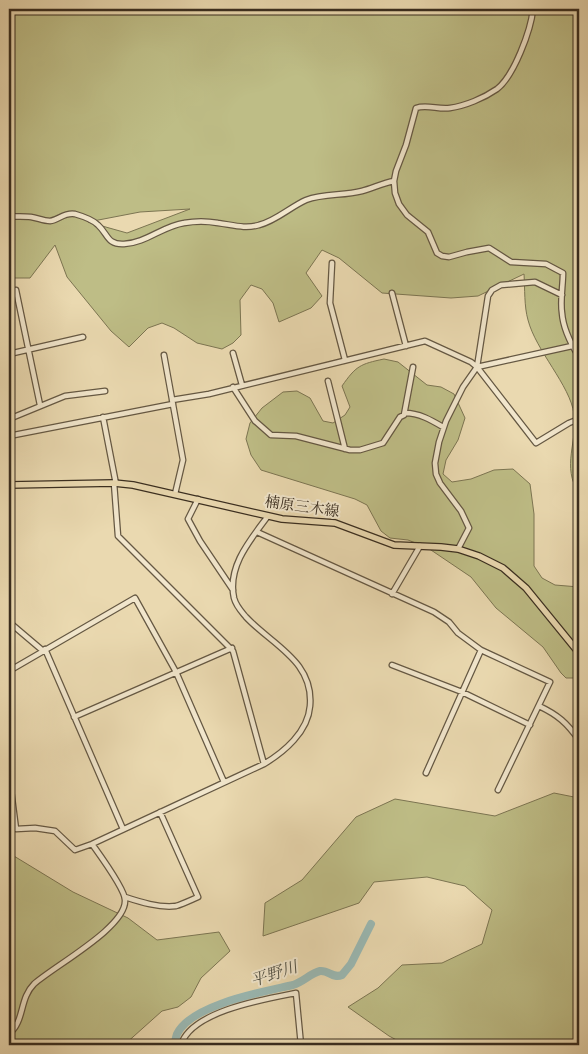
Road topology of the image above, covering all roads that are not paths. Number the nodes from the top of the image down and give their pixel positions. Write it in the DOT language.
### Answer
graph roads {
  1 [pos="533,9"];
  2 [pos="394,181"];
  3 [pos="9,216"];
  4 [pos="332,263"];
  5 [pos="16,290"];
  6 [pos="392,293"];
  7 [pos="562,295"];
  8 [pos="83,337"];
  9 [pos="406,346"];
  10 [pos="572,346"];
  11 [pos="28,350"];
  12 [pos="233,352"];
  13 [pos="9,354"];
  14 [pos="164,355"];
  15 [pos="579,357"];
  16 [pos="345,360"];
  17 [pos="413,367"];
  18 [pos="477,367"];
  19 [pos="328,381"];
  20 [pos="242,385"];
  21 [pos="233,387"];
  22 [pos="105,391"];
  23 [pos="173,402"];
  24 [pos="40,405"];
  25 [pos="405,413"];
  26 [pos="9,418"];
  27 [pos="103,418"];
  28 [pos="579,419"];
  29 [pos="443,427"];
  30 [pos="9,436"];
  31 [pos="345,450"];
  32 [pos="115,483"];
  33 [pos="9,486"];
  34 [pos="175,494"];
  35 [pos="198,499"];
  36 [pos="268,516"];
  37 [pos="256,532"];
  38 [pos="420,546"];
  39 [pos="458,549"];
  40 [pos="234,591"];
  41 [pos="392,594"];
  42 [pos="9,622"];
  43 [pos="232,648"];
  44 [pos="44,650"];
  45 [pos="481,650"];
  46 [pos="579,653"];
  47 [pos="392,664"];
  48 [pos="9,671"];
  49 [pos="176,672"];
  50 [pos="462,692"];
  51 [pos="539,706"];
  52 [pos="74,717"];
  53 [pos="530,724"];
  54 [pos="579,740"];
  55 [pos="264,764"];
  56 [pos="426,773"];
  57 [pos="9,774"];
  58 [pos="224,782"];
  59 [pos="498,790"];
  60 [pos="160,812"];
  61 [pos="123,829"];
  62 [pos="92,844"];
  63 [pos="125,897"];
  64 [pos="9,1034"];
  65 [pos="181,1045"];
  66 [pos="300,1045"];
  1 -- 2 [label="street"];
  2 -- 3 [label="street"];
  2 -- 7 [label="street"];
  4 -- 16 [label="street"];
  5 -- 11 [label="street"];
  6 -- 9 [label="street"];
  7 -- 10 [label="street"];
  7 -- 18 [label="street"];
  8 -- 11 [label="street"];
  9 -- 16 [label="street"];
  9 -- 18 [label="street"];
  10 -- 15 [label="street"];
  10 -- 18 [label="street"];
  11 -- 13 [label="street"];
  11 -- 24 [label="street"];
  12 -- 20 [label="street"];
  14 -- 23 [label="street"];
  16 -- 20 [label="street"];
  17 -- 25 [label="street"];
  18 -- 28 [label="street"];
  18 -- 29 [label="street"];
  19 -- 31 [label="street"];
  20 -- 21 [label="street"];
  21 -- 23 [label="street"];
  21 -- 31 [label="street"];
  22 -- 24 [label="street"];
  23 -- 27 [label="street"];
  23 -- 34 [label="street"];
  24 -- 26 [label="street"];
  25 -- 29 [label="street"];
  25 -- 31 [label="street"];
  27 -- 30 [label="street"];
  27 -- 32 [label="street"];
  29 -- 39 [label="street"];
  32 -- 33 [label="main road, 楠原三木線"];
  32 -- 34 [label="main road, 楠原三木線"];
  32 -- 43 [label="street"];
  34 -- 35 [label="main road, 楠原三木線"];
  35 -- 36 [label="main road, 楠原三木線"];
  35 -- 40 [label="street"];
  36 -- 37 [label="street"];
  36 -- 38 [label="main road, 楠原三木線"];
  37 -- 40 [label="street"];
  37 -- 41 [label="street"];
  38 -- 39 [label="main road, 楠原三木線"];
  38 -- 41 [label="street"];
  39 -- 46 [label="main road, 楠原三木線"];
  40 -- 55 [label="street"];
  41 -- 45 [label="street"];
  42 -- 44 [label="street"];
  43 -- 49 [label="street"];
  43 -- 55 [label="street"];
  44 -- 48 [label="street"];
  44 -- 49 [label="street"];
  44 -- 52 [label="street"];
  45 -- 50 [label="street"];
  45 -- 51 [label="street"];
  47 -- 50 [label="street"];
  49 -- 52 [label="street"];
  49 -- 58 [label="street"];
  50 -- 53 [label="street"];
  50 -- 56 [label="street"];
  51 -- 53 [label="street"];
  51 -- 54 [label="street"];
  52 -- 61 [label="street"];
  53 -- 59 [label="street"];
  55 -- 58 [label="street"];
  57 -- 62 [label="street"];
  58 -- 60 [label="street"];
  60 -- 61 [label="street"];
  60 -- 63 [label="street"];
  61 -- 62 [label="street"];
  62 -- 63 [label="street"];
  63 -- 64 [label="street"];
  65 -- 66 [label="street"];
}
